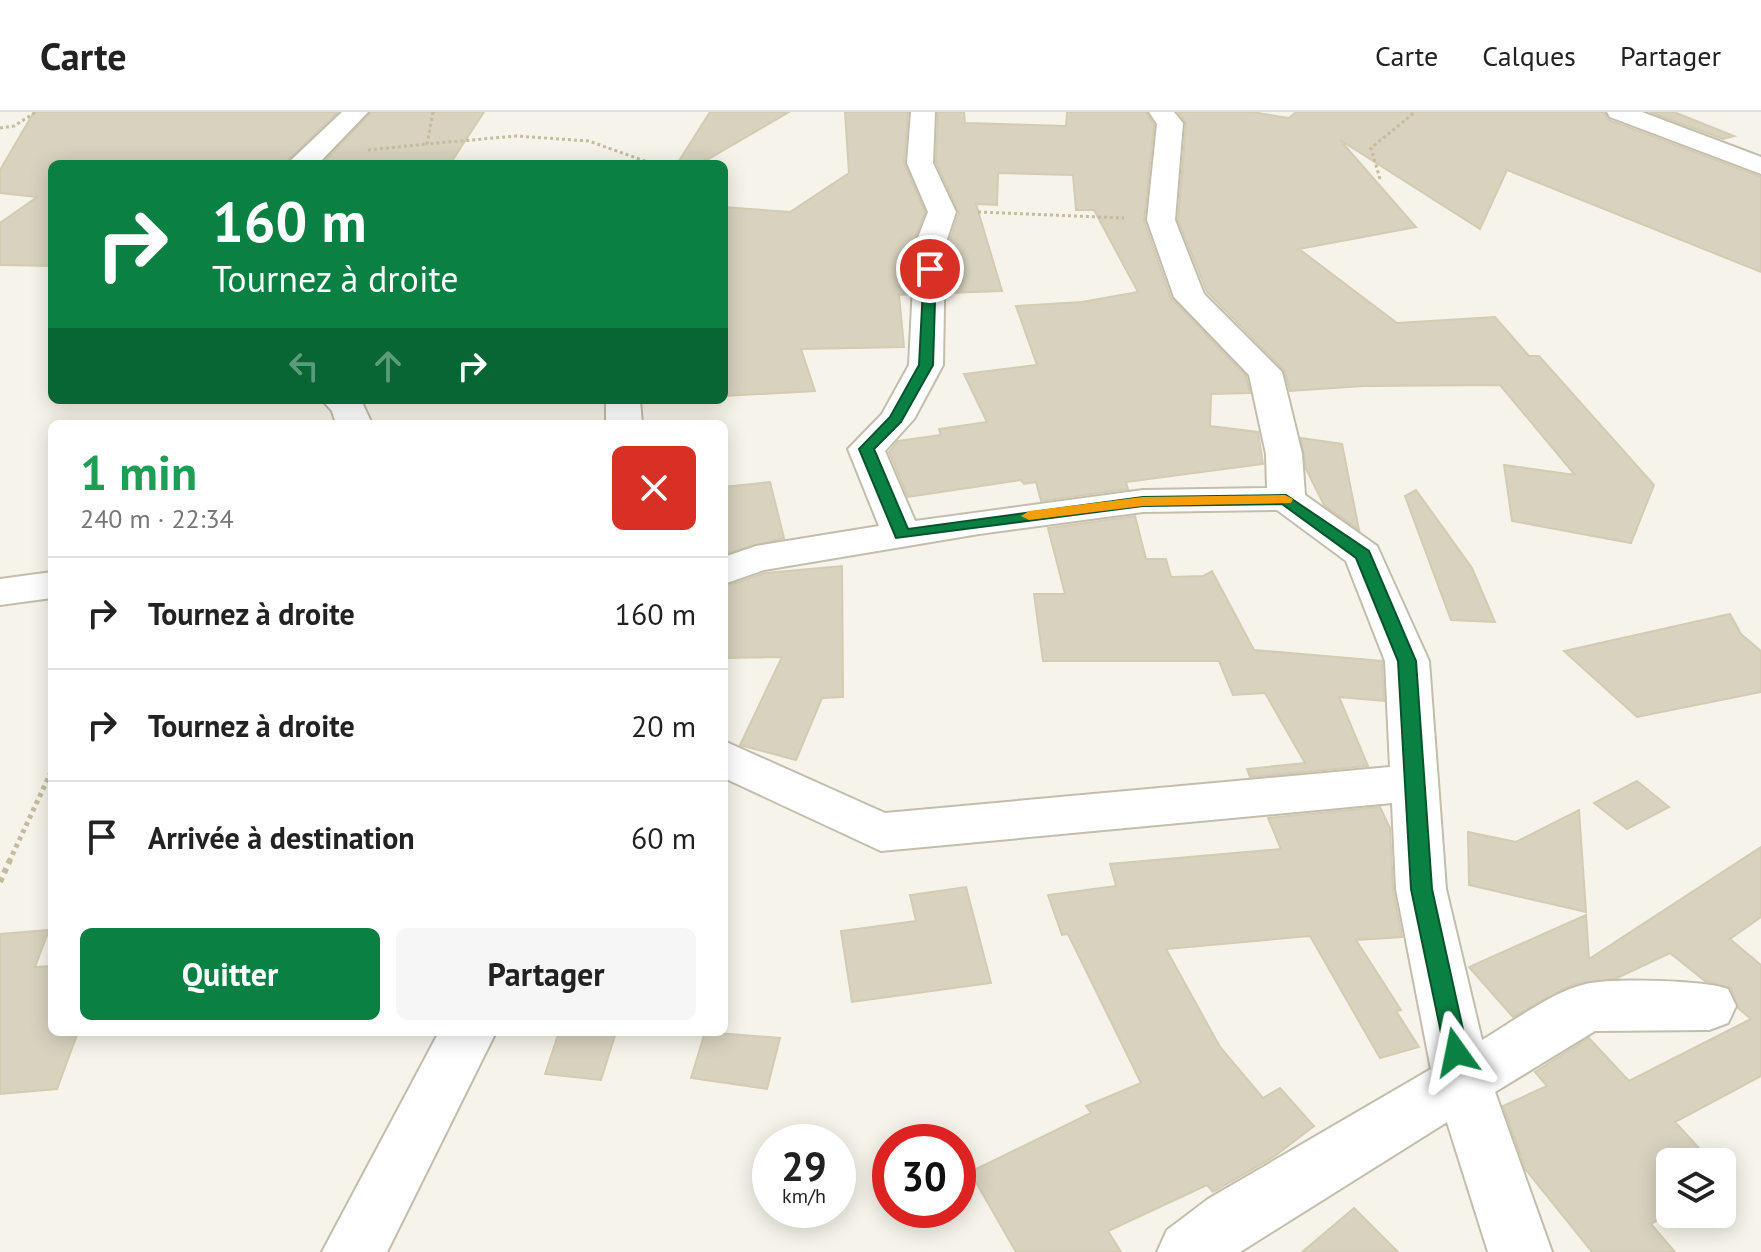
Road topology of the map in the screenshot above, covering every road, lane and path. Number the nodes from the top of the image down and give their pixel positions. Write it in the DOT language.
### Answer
graph roads {
  1 [pos="36,112"];
  2 [pos="356,112"];
  3 [pos="433,112"];
  4 [pos="923,112"];
  5 [pos="1161,112"];
  6 [pos="1415,112"];
  7 [pos="1619,112"];
  8 [pos="0,128"];
  9 [pos="304,160"];
  10 [pos="642,160"];
  11 [pos="1761,166"];
  12 [pos="1380,179"];
  13 [pos="942,212"];
  14 [pos="1161,220"];
  15 [pos="1286,499"];
  16 [pos="902,535"];
  17 [pos="728,570"];
  18 [pos="48,586"];
  19 [pos="0,592"];
  20 [pos="728,760"];
  21 [pos="48,779"];
  22 [pos="1412,783"];
  23 [pos="0,882"];
  24 [pos="1709,1006"];
  25 [pos="466,1036"];
  26 [pos="1462,1079"];
  27 [pos="354,1252"];
  28 [pos="1189,1252"];
  29 [pos="1520,1252"];
  1 -- 8 [label="path"];
  2 -- 9 [label="street"];
  3 -- 10 [label="path"];
  4 -- 13 [label="street"];
  5 -- 14 [label="street"];
  6 -- 12 [label="path"];
  7 -- 11 [label="street"];
  13 -- 14 [label="path"];
  13 -- 16 [label="street"];
  14 -- 15 [label="street"];
  15 -- 16 [label="street"];
  15 -- 22 [label="street"];
  16 -- 17 [label="street"];
  18 -- 19 [label="street"];
  20 -- 22 [label="street"];
  21 -- 23 [label="path"];
  22 -- 26 [label="street"];
  24 -- 26 [label="street"];
  25 -- 27 [label="street"];
  26 -- 28 [label="street"];
  26 -- 29 [label="street"];
}
